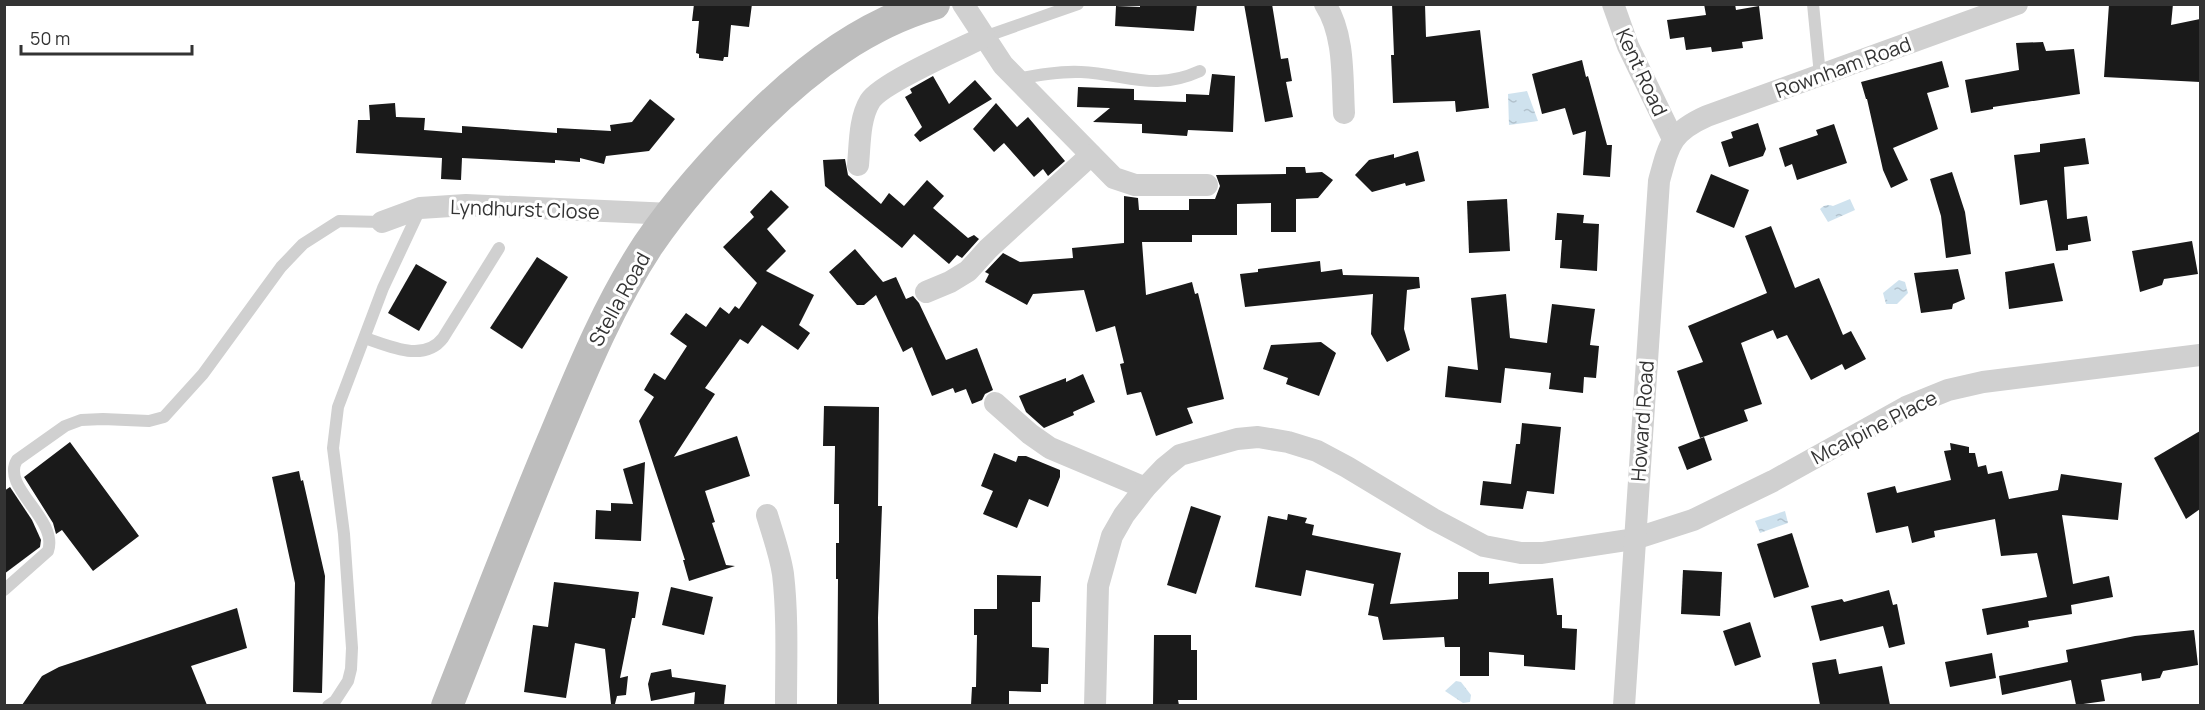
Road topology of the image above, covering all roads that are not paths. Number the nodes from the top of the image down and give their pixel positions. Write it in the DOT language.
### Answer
graph roads {
  1 [pos="934,4"];
  2 [pos="963,4"];
  3 [pos="1078,4"];
  4 [pos="1325,4"];
  5 [pos="1613,4"];
  6 [pos="1813,4"];
  7 [pos="2017,4"];
  8 [pos="984,37"];
  9 [pos="1200,70"];
  10 [pos="1820,75"];
  11 [pos="1016,78"];
  12 [pos="1344,113"];
  13 [pos="1673,139"];
  14 [pos="1091,155"];
  15 [pos="858,165"];
  16 [pos="1207,185"];
  17 [pos="420,208"];
  18 [pos="672,214"];
  19 [pos="382,222"];
  20 [pos="499,248"];
  21 [pos="926,292"];
  22 [pos="365,338"];
  23 [pos="2200,355"];
  24 [pos="995,403"];
  25 [pos="1145,488"];
  26 [pos="767,515"];
  27 [pos="1634,539"];
  28 [pos="4,590"];
  29 [pos="328,705"];
  30 [pos="447,705"];
  31 [pos="786,705"];
  32 [pos="1095,705"];
  33 [pos="1624,705"];
  1 -- 18 [label="main road, Stella Road"];
  2 -- 8 [label="street"];
  3 -- 8 [label="lane"];
  4 -- 12 [label="street"];
  5 -- 13 [label="street, Kent Road"];
  6 -- 10 [label="lane"];
  7 -- 10 [label="street, Rownham Road"];
  8 -- 11 [label="street"];
  8 -- 15 [label="street"];
  9 -- 11 [label="lane"];
  10 -- 13 [label="street, Rownham Road"];
  11 -- 14 [label="street"];
  13 -- 27 [label="street, Howard Road"];
  14 -- 16 [label="street"];
  14 -- 21 [label="street"];
  17 -- 18 [label="street, Lyndhurst Close"];
  17 -- 19 [label="street, Lyndhurst Close"];
  17 -- 22 [label="lane"];
  18 -- 30 [label="main road, Stella Road"];
  19 -- 28 [label="lane"];
  20 -- 22 [label="lane"];
  22 -- 29 [label="lane"];
  23 -- 27 [label="street, Mcalpine Place"];
  24 -- 25 [label="street"];
  25 -- 27 [label="street, Mcalpine Place"];
  25 -- 32 [label="street, Mcalpine Place"];
  26 -- 31 [label="street"];
  27 -- 33 [label="street, Howard Road"];
}
